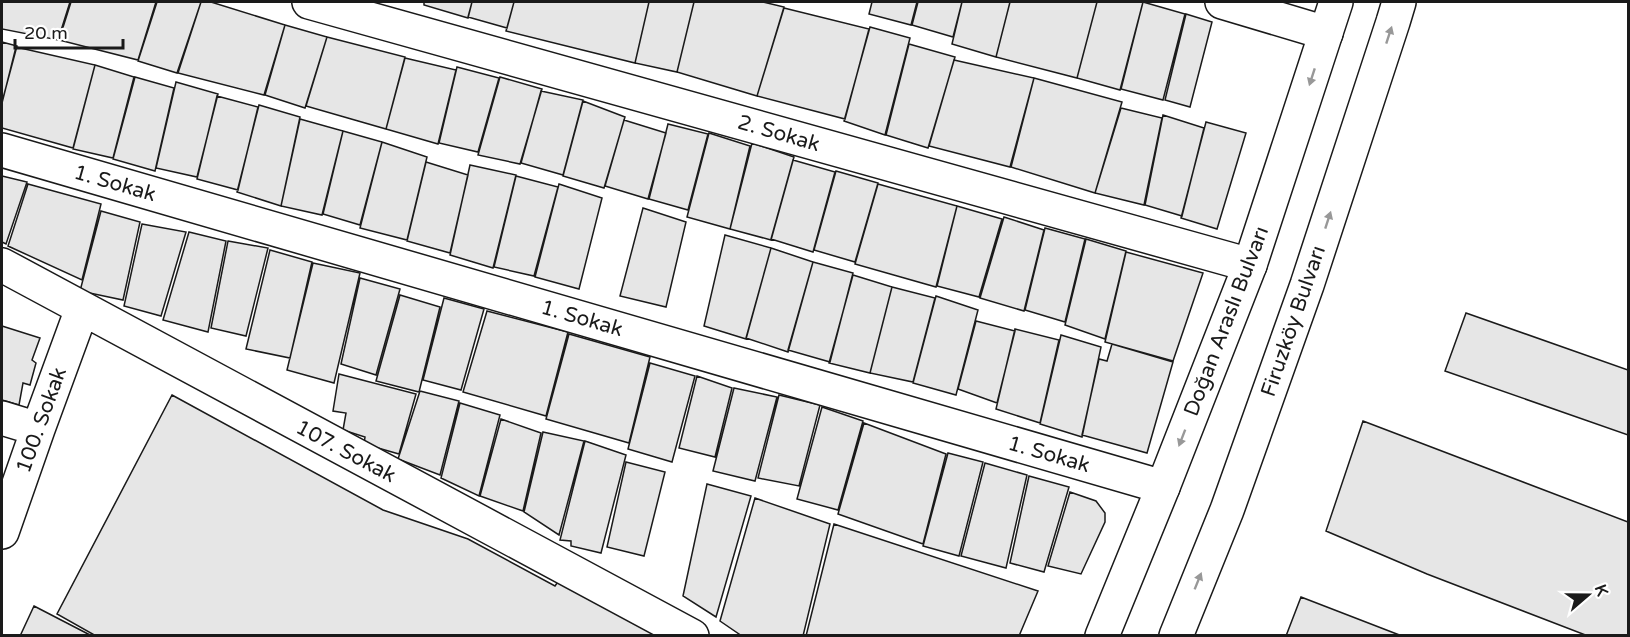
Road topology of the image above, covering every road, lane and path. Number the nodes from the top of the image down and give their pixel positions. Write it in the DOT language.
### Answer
graph roads {
  1 [pos="309,2"];
  2 [pos="1222,2"];
  3 [pos="1336,2"];
  4 [pos="1399,2"];
  5 [pos="1326,33"];
  6 [pos="2,150"];
  7 [pos="2,265"];
  8 [pos="1250,265"];
  9 [pos="82,309"];
  10 [pos="2,418"];
  11 [pos="38,429"];
  12 [pos="1163,487"];
  13 [pos="2,532"];
  14 [pos="692,636"];
  15 [pos="1102,636"];
  16 [pos="1176,636"];
  1 -- 8 [label="street, 2. Sokak"];
  2 -- 5 [label="street"];
  3 -- 5 [label="street, Doğan Araslı Bulvarı"];
  16 -- 4 [label="street, Firuzköy Bulvarı, one-way"];
  5 -- 8 [label="street, Doğan Araslı Bulvarı, one-way"];
  6 -- 12 [label="street, 1. Sokak"];
  7 -- 9 [label="street, 107. Sokak"];
  8 -- 12 [label="street, Doğan Araslı Bulvarı, one-way"];
  9 -- 11 [label="street, 100. Sokak"];
  9 -- 14 [label="street, 107. Sokak"];
  10 -- 11 [label="street"];
  11 -- 13 [label="street, 100. Sokak"];
  12 -- 15 [label="street, Doğan Araslı Bulvarı"];
}
